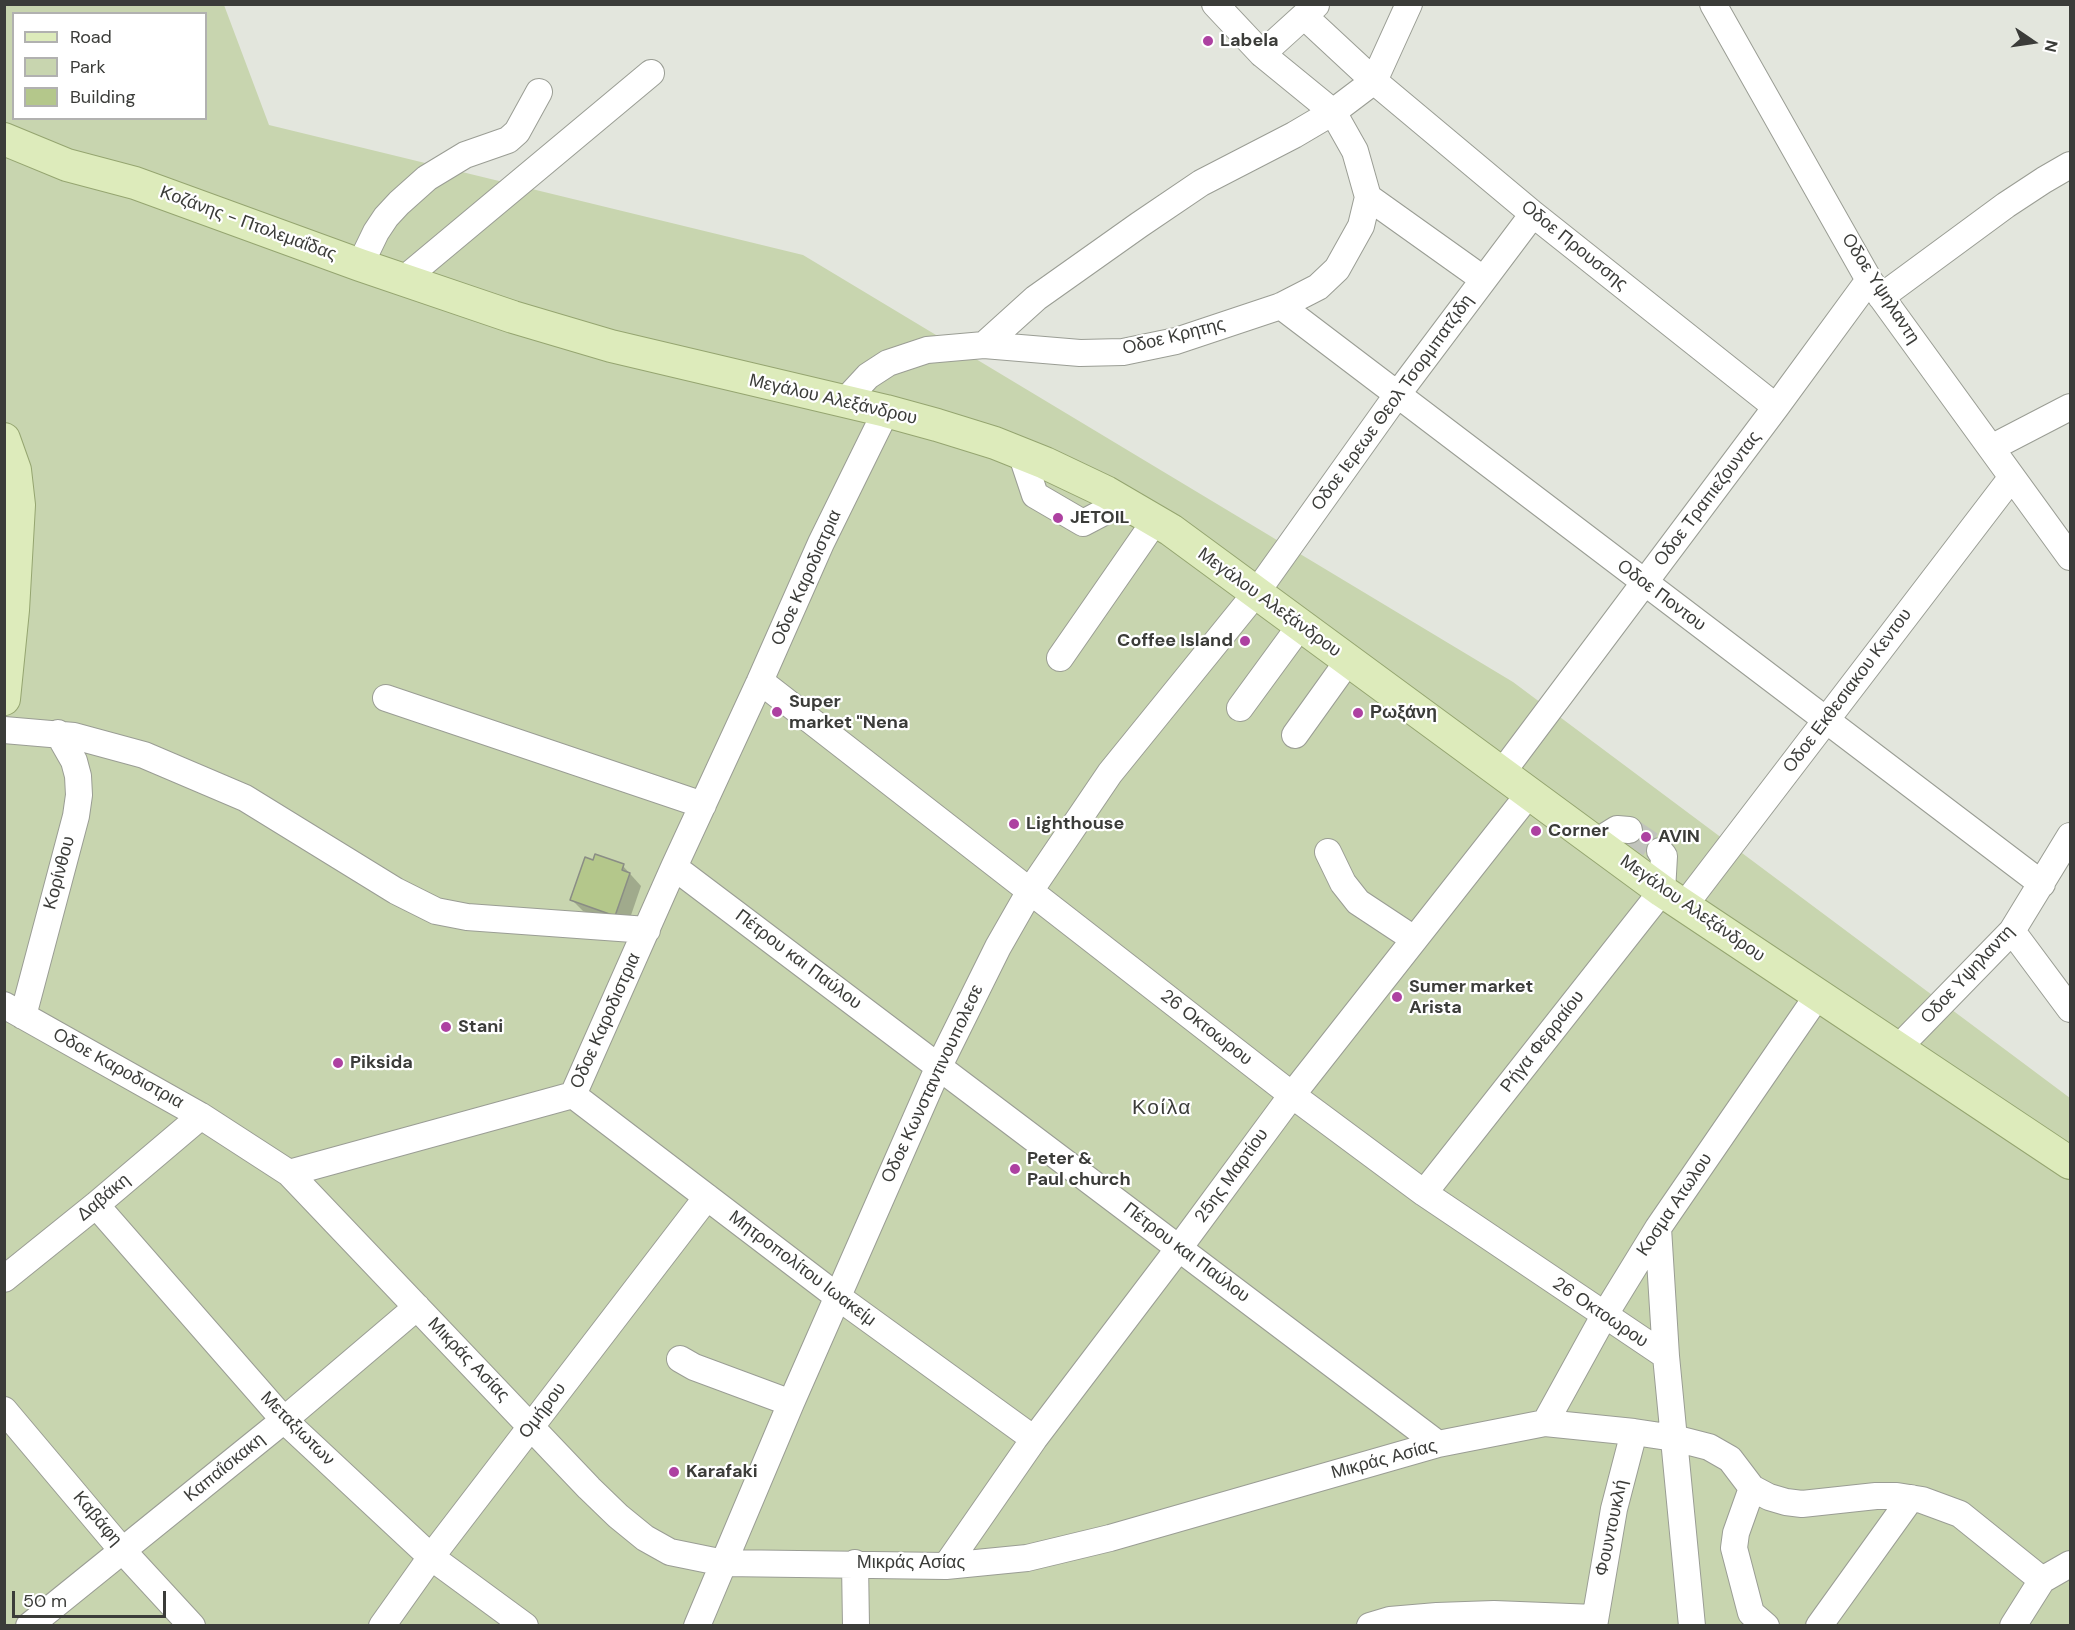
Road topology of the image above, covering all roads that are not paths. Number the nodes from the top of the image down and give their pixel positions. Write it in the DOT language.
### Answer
graph roads {
  1 [pos="1215,4"];
  2 [pos="1409,4"];
  3 [pos="1713,4"];
  4 [pos="1310,10"];
  5 [pos="1262,54"];
  6 [pos="651,73"];
  7 [pos="1374,81"];
  8 [pos="539,92"];
  9 [pos="1333,112"];
  10 [pos="4,122"];
  11 [pos="4,139"];
  12 [pos="2070,165"];
  13 [pos="135,183"];
  14 [pos="1368,197"];
  15 [pos="1533,214"];
  16 [pos="360,265"];
  17 [pos="1483,279"];
  18 [pos="403,280"];
  19 [pos="1875,288"];
  20 [pos="1281,306"];
  21 [pos="984,345"];
  22 [pos="1397,395"];
  23 [pos="844,402"];
  24 [pos="1776,407"];
  25 [pos="2070,407"];
  26 [pos="886,411"];
  27 [pos="4,439"];
  28 [pos="1991,448"];
  29 [pos="2012,477"];
  30 [pos="1155,521"];
  31 [pos="2070,557"];
  32 [pos="1644,584"];
  33 [pos="1256,593"];
  34 [pos="1300,626"];
  35 [pos="1060,658"];
  36 [pos="1348,661"];
  37 [pos="760,681"];
  38 [pos="386,698"];
  39 [pos="4,699"];
  40 [pos="1240,708"];
  41 [pos="1826,720"];
  42 [pos="4,730"];
  43 [pos="58,733"];
  44 [pos="1295,735"];
  45 [pos="1501,774"];
  46 [pos="1528,794"];
  47 [pos="703,804"];
  48 [pos="1629,830"];
  49 [pos="2070,836"];
  50 [pos="1596,842"];
  51 [pos="1660,851"];
  52 [pos="1328,852"];
  53 [pos="674,867"];
  54 [pos="2042,884"];
  55 [pos="1030,891"];
  56 [pos="1673,899"];
  57 [pos="647,930"];
  58 [pos="2012,930"];
  59 [pos="1414,939"];
  60 [pos="1818,995"];
  61 [pos="2070,1009"];
  62 [pos="14,1010"];
  63 [pos="1898,1048"];
  64 [pos="939,1066"];
  65 [pos="573,1095"];
  66 [pos="1292,1095"];
  67 [pos="201,1116"];
  68 [pos="2070,1163"];
  69 [pos="289,1173"];
  70 [pos="1424,1193"];
  71 [pos="707,1197"];
  72 [pos="96,1205"];
  73 [pos="1658,1228"];
  74 [pos="1179,1248"];
  75 [pos="4,1279"];
  76 [pos="838,1297"];
  77 [pos="417,1306"];
  78 [pos="1604,1316"];
  79 [pos="1666,1356"];
  80 [pos="680,1359"];
  81 [pos="791,1403"];
  82 [pos="4,1410"];
  83 [pos="284,1420"];
  84 [pos="1545,1423"];
  85 [pos="531,1426"];
  86 [pos="1634,1432"];
  87 [pos="1674,1438"];
  88 [pos="1034,1439"];
  89 [pos="1438,1444"];
  90 [pos="1752,1488"];
  91 [pos="1911,1498"];
  92 [pos="123,1550"];
  93 [pos="431,1557"];
  94 [pos="724,1563"];
  95 [pos="855,1563"];
  96 [pos="2070,1564"];
  97 [pos="946,1566"];
  98 [pos="2042,1580"];
  99 [pos="1595,1622"];
  100 [pos="29,1626"];
  101 [pos="192,1626"];
  102 [pos="382,1626"];
  103 [pos="525,1626"];
  104 [pos="697,1626"];
  105 [pos="855,1626"];
  106 [pos="1370,1626"];
  107 [pos="1692,1626"];
  108 [pos="1766,1626"];
  109 [pos="1819,1626"];
  110 [pos="2013,1626"];
  1 -- 5 [label="street"];
  2 -- 7 [label="street"];
  3 -- 19 [label="street, Oδοε Υψηλαντη"];
  4 -- 5 [label="street"];
  4 -- 7 [label="street, Oδοε Προυσσης"];
  5 -- 9 [label="street"];
  6 -- 18 [label="street"];
  7 -- 9 [label="street"];
  7 -- 15 [label="street, Oδοε Προυσσης"];
  8 -- 16 [label="street"];
  9 -- 14 [label="street, Oδοε Κρητης"];
  9 -- 21 [label="street"];
  10 -- 13 [label="main road, Κοζάνης - Πτολεμαΐδας"];
  11 -- 13 [label="main road, Κοζάνης - Πτολεμαΐδας"];
  12 -- 19 [label="street, Oδοε Τραπιεζουντας"];
  13 -- 16 [label="main road, Κοζάνης - Πτολεμαΐδας"];
  14 -- 17 [label="street"];
  14 -- 20 [label="street, Oδοε Κρητης"];
  15 -- 17 [label="street, Oδοε Ιερεωε Θεολ Τσορμπατζιδη"];
  15 -- 24 [label="street, Oδοε Προυσσης"];
  16 -- 18 [label="main road, Μεγάλου Αλεξάνδρου"];
  17 -- 22 [label="street, Oδοε Ιερεωε Θεολ Τσορμπατζιδη"];
  18 -- 23 [label="main road, Μεγάλου Αλεξάνδρου"];
  19 -- 24 [label="street, Oδοε Τραπιεζουντας"];
  19 -- 28 [label="street, Oδοε Υψηλαντη"];
  20 -- 21 [label="street, Oδοε Κρητης"];
  20 -- 22 [label="street, Oδοε Ποντου"];
  21 -- 23 [label="street, Oδοε Κρητης"];
  22 -- 32 [label="street, Oδοε Ποντου"];
  22 -- 33 [label="street, Oδοε Ιερεωε Θεολ Τσορμπατζιδη"];
  23 -- 26 [label="main road, Μεγάλου Αλεξάνδρου"];
  24 -- 32 [label="street, Oδοε Τραπιεζουντας"];
  25 -- 28 [label="street"];
  26 -- 30 [label="main road, Μεγάλου Αλεξάνδρου"];
  26 -- 37 [label="street, Oδοε Καροδιστρια"];
  27 -- 39 [label="main road"];
  28 -- 29 [label="street, Oδοε Υψηλαντη"];
  29 -- 31 [label="street, Oδοε Υψηλαντη"];
  29 -- 41 [label="street, Oδοε Εκθεσιακου Κεντου"];
  30 -- 33 [label="main road, Μεγάλου Αλεξάνδρου"];
  30 -- 35 [label="street"];
  32 -- 41 [label="street, Oδοε Ποντου"];
  32 -- 45 [label="street, Oδοε Τραπιεζουντας"];
  33 -- 34 [label="main road, Μεγάλου Αλεξάνδρου"];
  33 -- 55 [label="street, Oδοε Κωνσταντινουπολεσε"];
  34 -- 36 [label="main road, Μεγάλου Αλεξάνδρου"];
  34 -- 40 [label="street"];
  36 -- 44 [label="street"];
  36 -- 45 [label="main road, Μεγάλου Αλεξάνδρου"];
  37 -- 47 [label="street, Oδοε Καροδιστρια"];
  37 -- 55 [label="street, 26 Οκτοωρου"];
  38 -- 47 [label="street"];
  41 -- 54 [label="street, Oδοε Ποντου"];
  41 -- 56 [label="street, Oδοε Εκθεσιακου Κεντου"];
  42 -- 43 [label="street"];
  43 -- 57 [label="street"];
  43 -- 62 [label="street, Κορίνθου"];
  45 -- 46 [label="main road, Μεγάλου Αλεξάνδρου"];
  46 -- 50 [label="main road, Μεγάλου Αλεξάνδρου"];
  46 -- 59 [label="street, 25ης Μαρτίου"];
  47 -- 53 [label="street, Oδοε Καροδιστρια"];
  48 -- 50 [label="street"];
  49 -- 54 [label="street, Oδοε Υψηλαντη"];
  50 -- 56 [label="main road, Μεγάλου Αλεξάνδρου"];
  51 -- 56 [label="street"];
  52 -- 59 [label="street"];
  53 -- 57 [label="street, Oδοε Καροδιστρια"];
  53 -- 64 [label="street, Πέτρου και Παύλου"];
  54 -- 58 [label="street, Oδοε Υψηλαντη"];
  55 -- 64 [label="street, Oδοε Κωνσταντινουπολεσε"];
  55 -- 66 [label="street, 26 Οκτοωρου"];
  56 -- 60 [label="main road, Μεγάλου Αλεξάνδρου"];
  56 -- 70 [label="street, Ρήγα Φερραίου"];
  57 -- 65 [label="street, Oδοε Καροδιστρια"];
  58 -- 61 [label="street"];
  58 -- 63 [label="street, Oδοε Υψηλαντη"];
  59 -- 66 [label="street, 25ης Μαρτίου"];
  60 -- 63 [label="main road, Μεγάλου Αλεξάνδρου"];
  60 -- 73 [label="street, Κοσμα Ατωλου"];
  62 -- 67 [label="street, Oδοε Καροδιστρια"];
  63 -- 68 [label="main road, Μεγάλου Αλεξάνδρου"];
  64 -- 74 [label="street, Πέτρου και Παύλου"];
  64 -- 76 [label="street, Oδοε Κωνσταντινουπολεσε"];
  65 -- 69 [label="street, Oδοε Καροδιστρια"];
  65 -- 71 [label="street, Μητροπολίτου Ιωακείμ"];
  66 -- 70 [label="street, 26 Οκτοωρου"];
  66 -- 74 [label="street, 25ης Μαρτίου"];
  67 -- 69 [label="street, Oδοε Καροδιστρια"];
  67 -- 72 [label="street, Δαβάκη"];
  69 -- 77 [label="street, Μικράς Ασίας"];
  70 -- 78 [label="street, 26 Οκτοωρου"];
  71 -- 76 [label="street, Μητροπολίτου Ιωακείμ"];
  71 -- 85 [label="street, Ομήρου"];
  72 -- 75 [label="street, Δαβάκη"];
  72 -- 83 [label="street, Μεταξιωτων"];
  73 -- 78 [label="street, Κοσμα Ατωλου"];
  73 -- 79 [label="street"];
  74 -- 88 [label="street, 25ης Μαρτίου"];
  74 -- 89 [label="street, Πέτρου και Παύλου"];
  76 -- 81 [label="street, Oδοε Κωνσταντινουπολεσε"];
  76 -- 88 [label="street, Μητροπολίτου Ιωακείμ"];
  77 -- 83 [label="street, Καπαΐσκακη"];
  77 -- 85 [label="street, Μικράς Ασίας"];
  78 -- 79 [label="street, 26 Οκτοωρου"];
  78 -- 84 [label="street, Κοσμα Ατωλου"];
  79 -- 87 [label="street"];
  80 -- 81 [label="street"];
  81 -- 94 [label="street, Oδοε Κωνσταντινουπολεσε"];
  82 -- 92 [label="street, Καβάφη"];
  83 -- 92 [label="street, Καπαΐσκακη"];
  83 -- 93 [label="street, Μεταξιωτων"];
  84 -- 86 [label="street, Μικράς Ασίας"];
  84 -- 89 [label="street, Μικράς Ασίας"];
  85 -- 93 [label="street, Ομήρου"];
  85 -- 94 [label="street, Μικράς Ασίας"];
  86 -- 87 [label="street, Μικράς Ασίας"];
  86 -- 99 [label="street, Φουντουκλή"];
  87 -- 90 [label="street, Μικράς Ασίας"];
  87 -- 107 [label="street"];
  88 -- 97 [label="street, 25ης Μαρτίου"];
  89 -- 97 [label="street, Μικράς Ασίας"];
  90 -- 91 [label="street"];
  90 -- 108 [label="street"];
  91 -- 98 [label="street"];
  91 -- 109 [label="street"];
  92 -- 100 [label="street, Καπαΐσκακη"];
  92 -- 101 [label="street, Καβάφη"];
  93 -- 102 [label="street, Ομήρου"];
  93 -- 103 [label="street, Μεταξιωτων"];
  94 -- 95 [label="street, Μικράς Ασίας"];
  94 -- 104 [label="street, Oδοε Κωνσταντινουπολεσε"];
  95 -- 97 [label="street, Μικράς Ασίας"];
  95 -- 105 [label="street"];
  96 -- 98 [label="street"];
  98 -- 110 [label="street"];
  99 -- 106 [label="street"];
}
